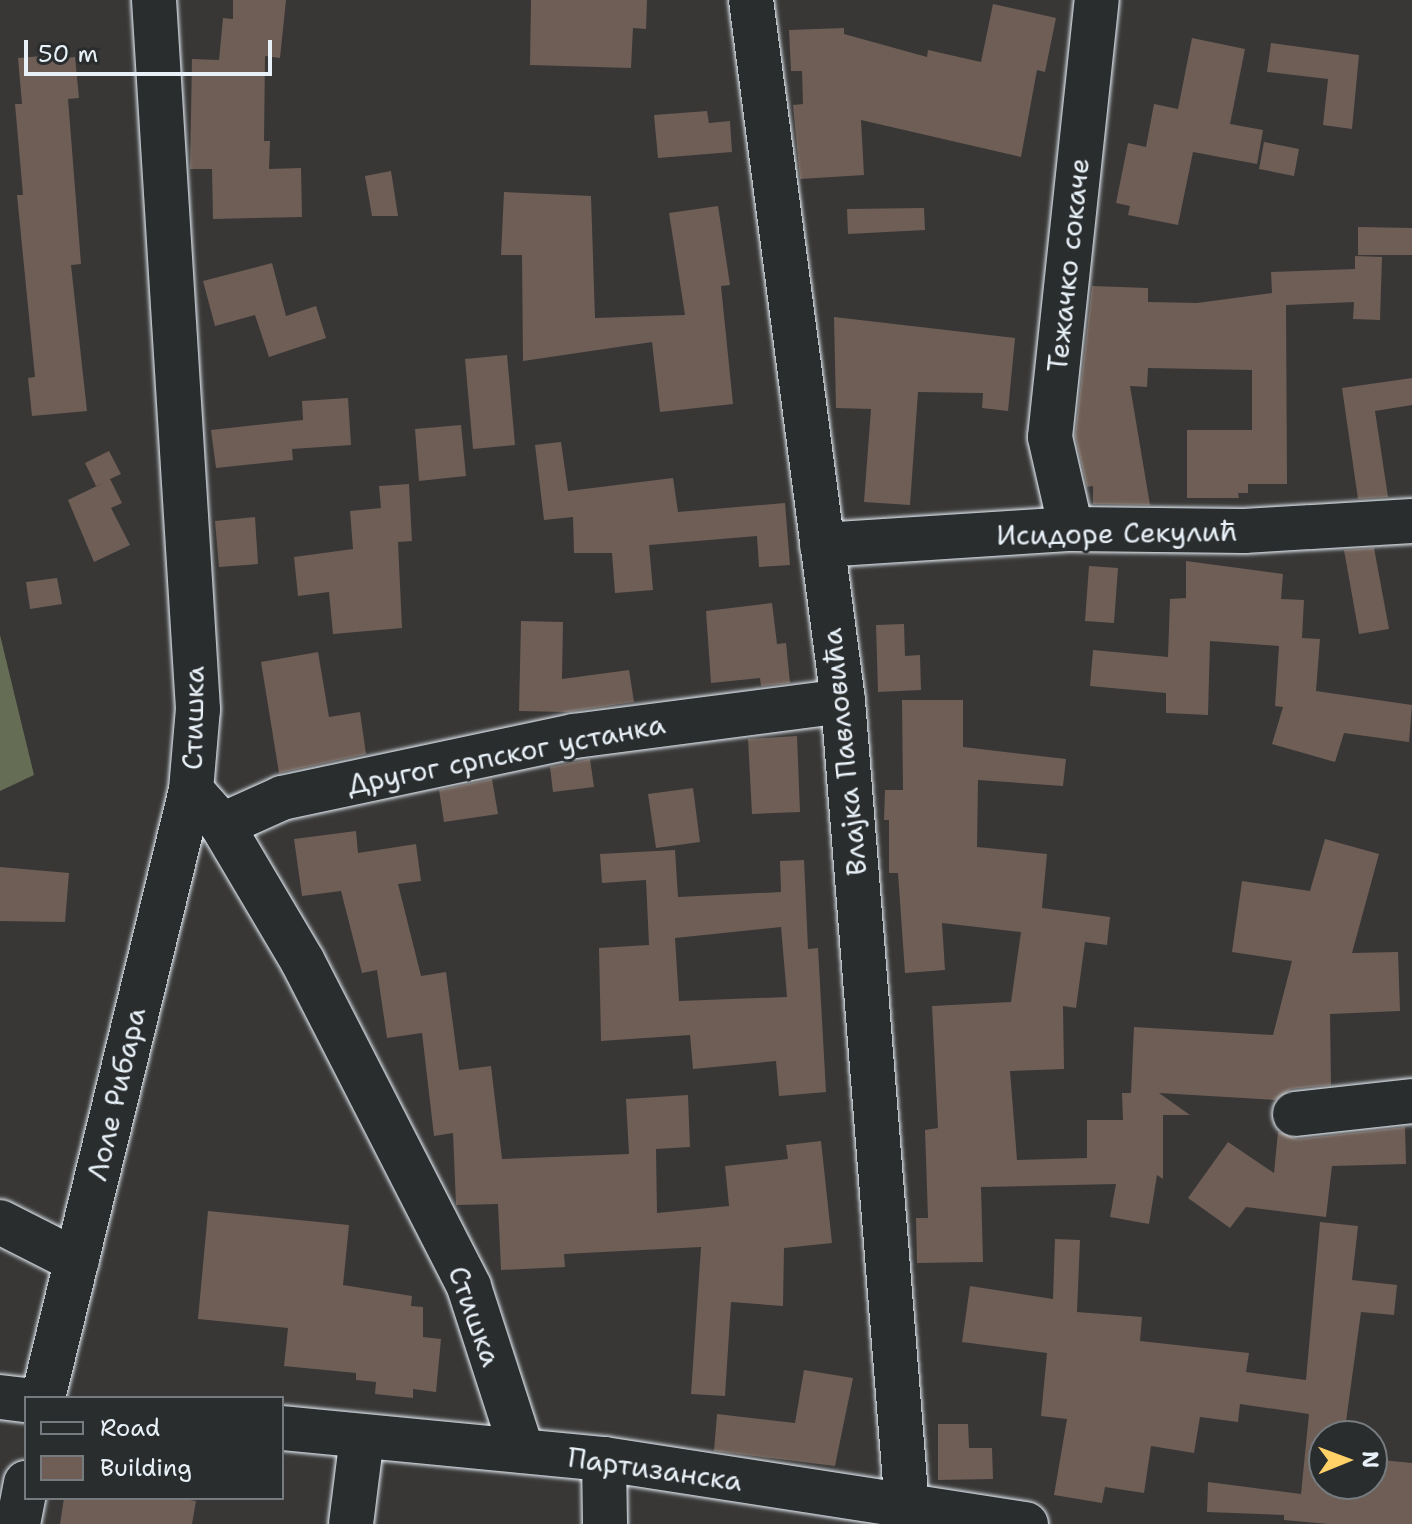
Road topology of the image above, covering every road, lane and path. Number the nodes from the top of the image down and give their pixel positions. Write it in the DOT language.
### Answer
graph roads {
  1 [pos="154,0"];
  2 [pos="751,0"];
  3 [pos="1097,0"];
  4 [pos="1412,521"];
  5 [pos="1071,529"];
  6 [pos="822,545"];
  7 [pos="843,701"];
  8 [pos="191,790"];
  9 [pos="222,825"];
  10 [pos="1412,1101"];
  11 [pos="1295,1114"];
  12 [pos="0,1222"];
  13 [pos="77,1261"];
  14 [pos="43,1396"];
  15 [pos="0,1397"];
  16 [pos="24,1400"];
  17 [pos="284,1428"];
  18 [pos="362,1437"];
  19 [pos="522,1451"];
  20 [pos="604,1459"];
  21 [pos="24,1493"];
  22 [pos="907,1507"];
  23 [pos="18,1524"];
  24 [pos="351,1524"];
  25 [pos="605,1524"];
  26 [pos="1026,1524"];
  1 -- 8 [label="street, Стишка"];
  2 -- 6 [label="street, Влајка Павловића"];
  3 -- 5 [label="street, Тежачко сокаче"];
  4 -- 5 [label="street, Исидоре Секулић"];
  5 -- 6 [label="street, Исидоре Секулић"];
  6 -- 7 [label="street, Влајка Павловића"];
  7 -- 9 [label="street, Другог српског устанка"];
  7 -- 22 [label="street, Влајка Павловића"];
  8 -- 9 [label="street, Стишка"];
  8 -- 13 [label="street, Лоле Рибара"];
  9 -- 19 [label="street, Стишка"];
  10 -- 11 [label="street"];
  12 -- 13 [label="street"];
  13 -- 14 [label="street, Лоле Рибара"];
  15 -- 16 [label="street"];
  17 -- 18 [label="street, Партизанска"];
  18 -- 19 [label="street, Партизанска"];
  18 -- 24 [label="street"];
  19 -- 20 [label="street, Партизанска"];
  20 -- 22 [label="street, Партизанска"];
  20 -- 25 [label="street"];
  21 -- 23 [label="street"];
  22 -- 26 [label="street, Партизанска"];
}
